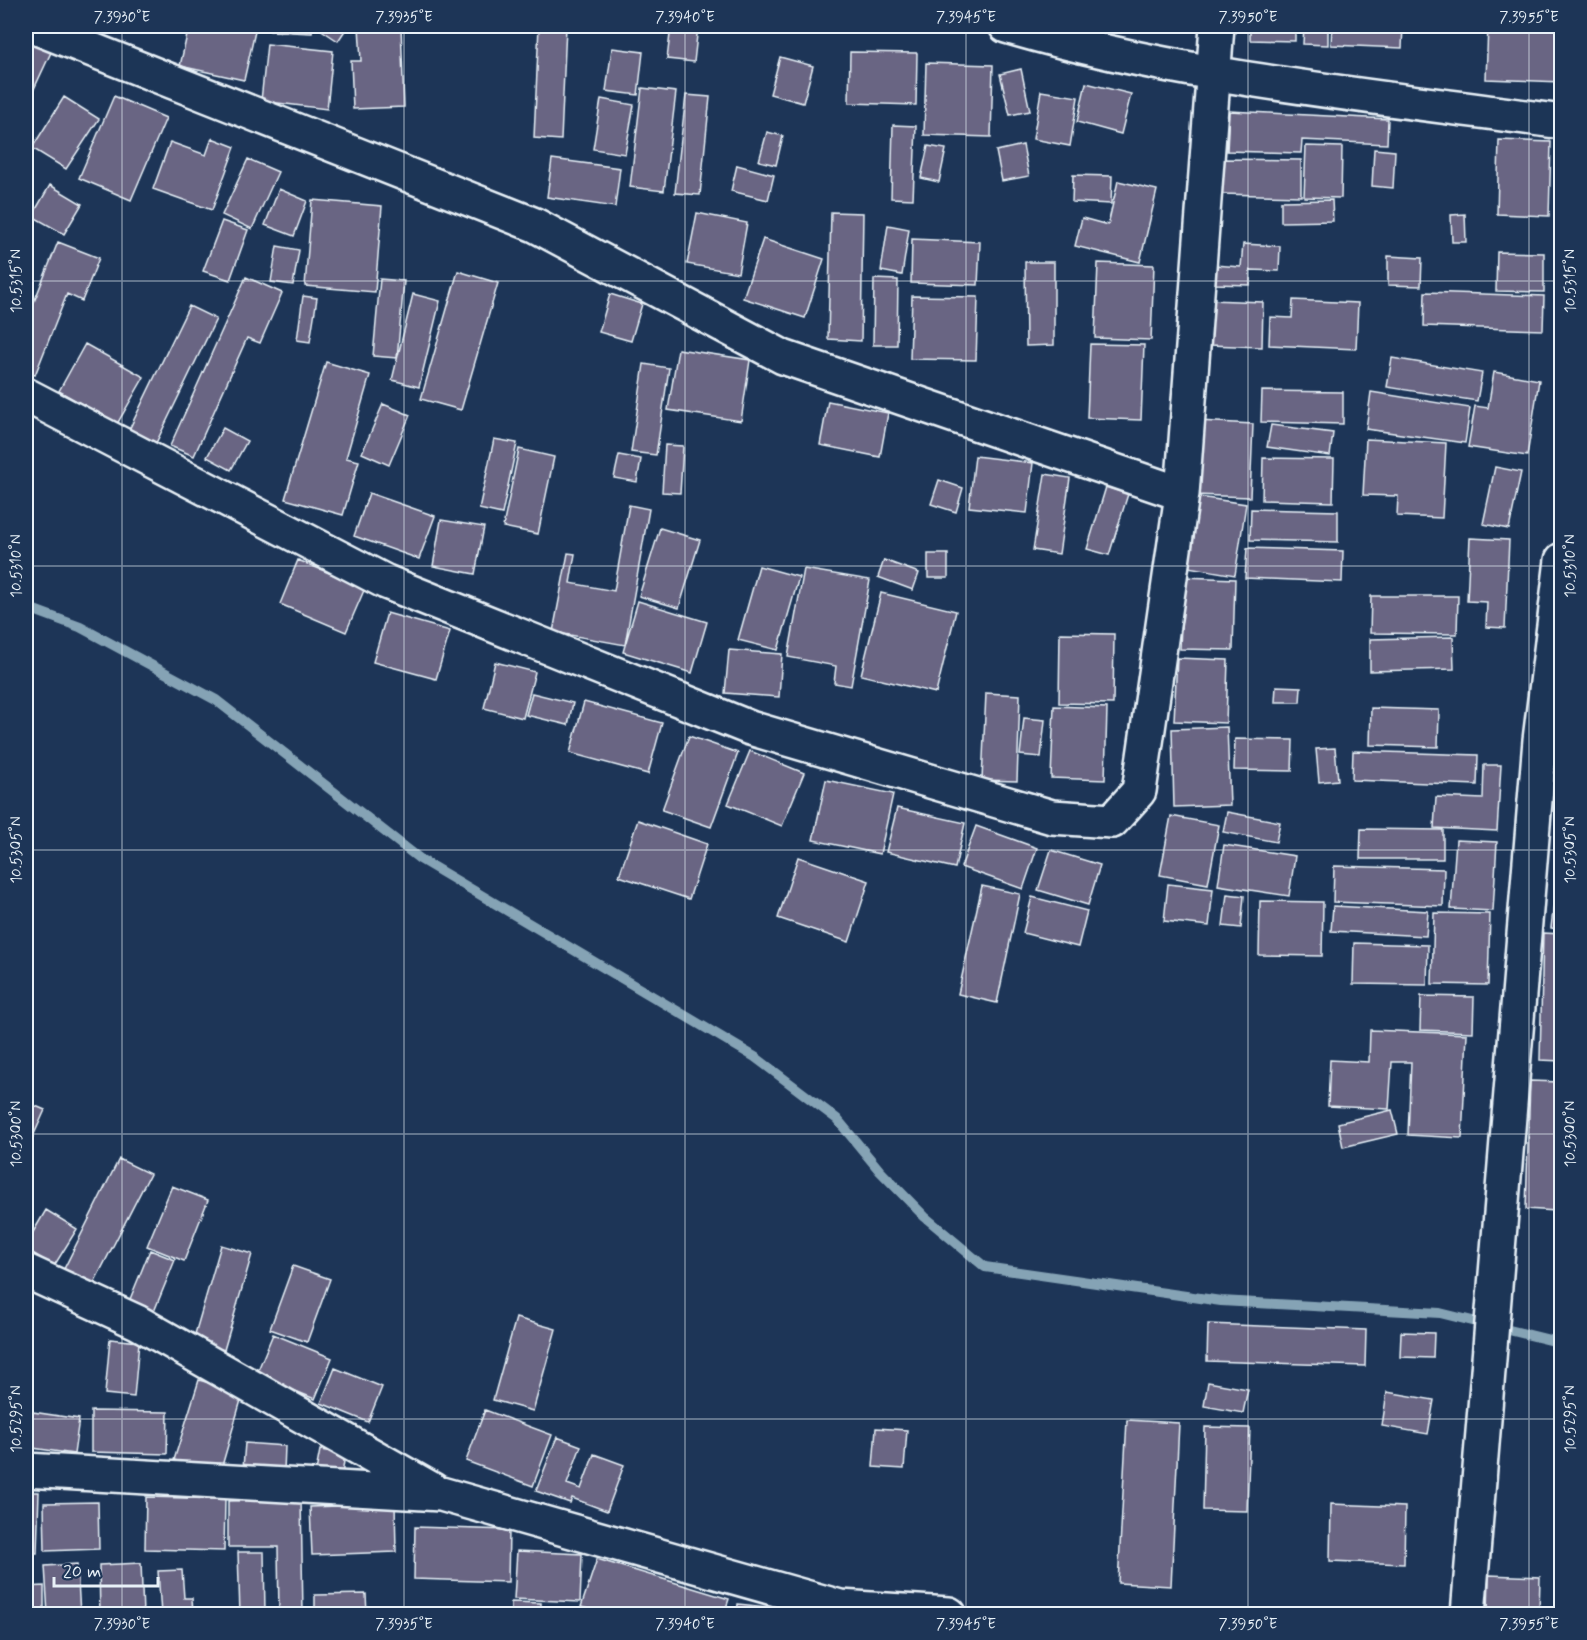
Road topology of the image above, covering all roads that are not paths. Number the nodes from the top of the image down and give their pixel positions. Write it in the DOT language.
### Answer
graph roads {
  1 [pos="32,26"];
  2 [pos="1006,26"];
  3 [pos="1217,26"];
  4 [pos="1215,73"];
  5 [pos="1562,122"];
  6 [pos="26,395"];
  7 [pos="1182,494"];
  8 [pos="1562,560"];
  9 [pos="26,1270"];
  10 [pos="26,1470"];
  11 [pos="441,1494"];
  12 [pos="949,1614"];
  13 [pos="1468,1614"];
  1 -- 7 [label="street"];
  2 -- 4 [label="street"];
  3 -- 4 [label="street"];
  4 -- 5 [label="street"];
  4 -- 7 [label="street"];
  6 -- 7 [label="street"];
  8 -- 13 [label="street"];
  9 -- 11 [label="street"];
  10 -- 11 [label="street"];
  11 -- 12 [label="street"];
}
